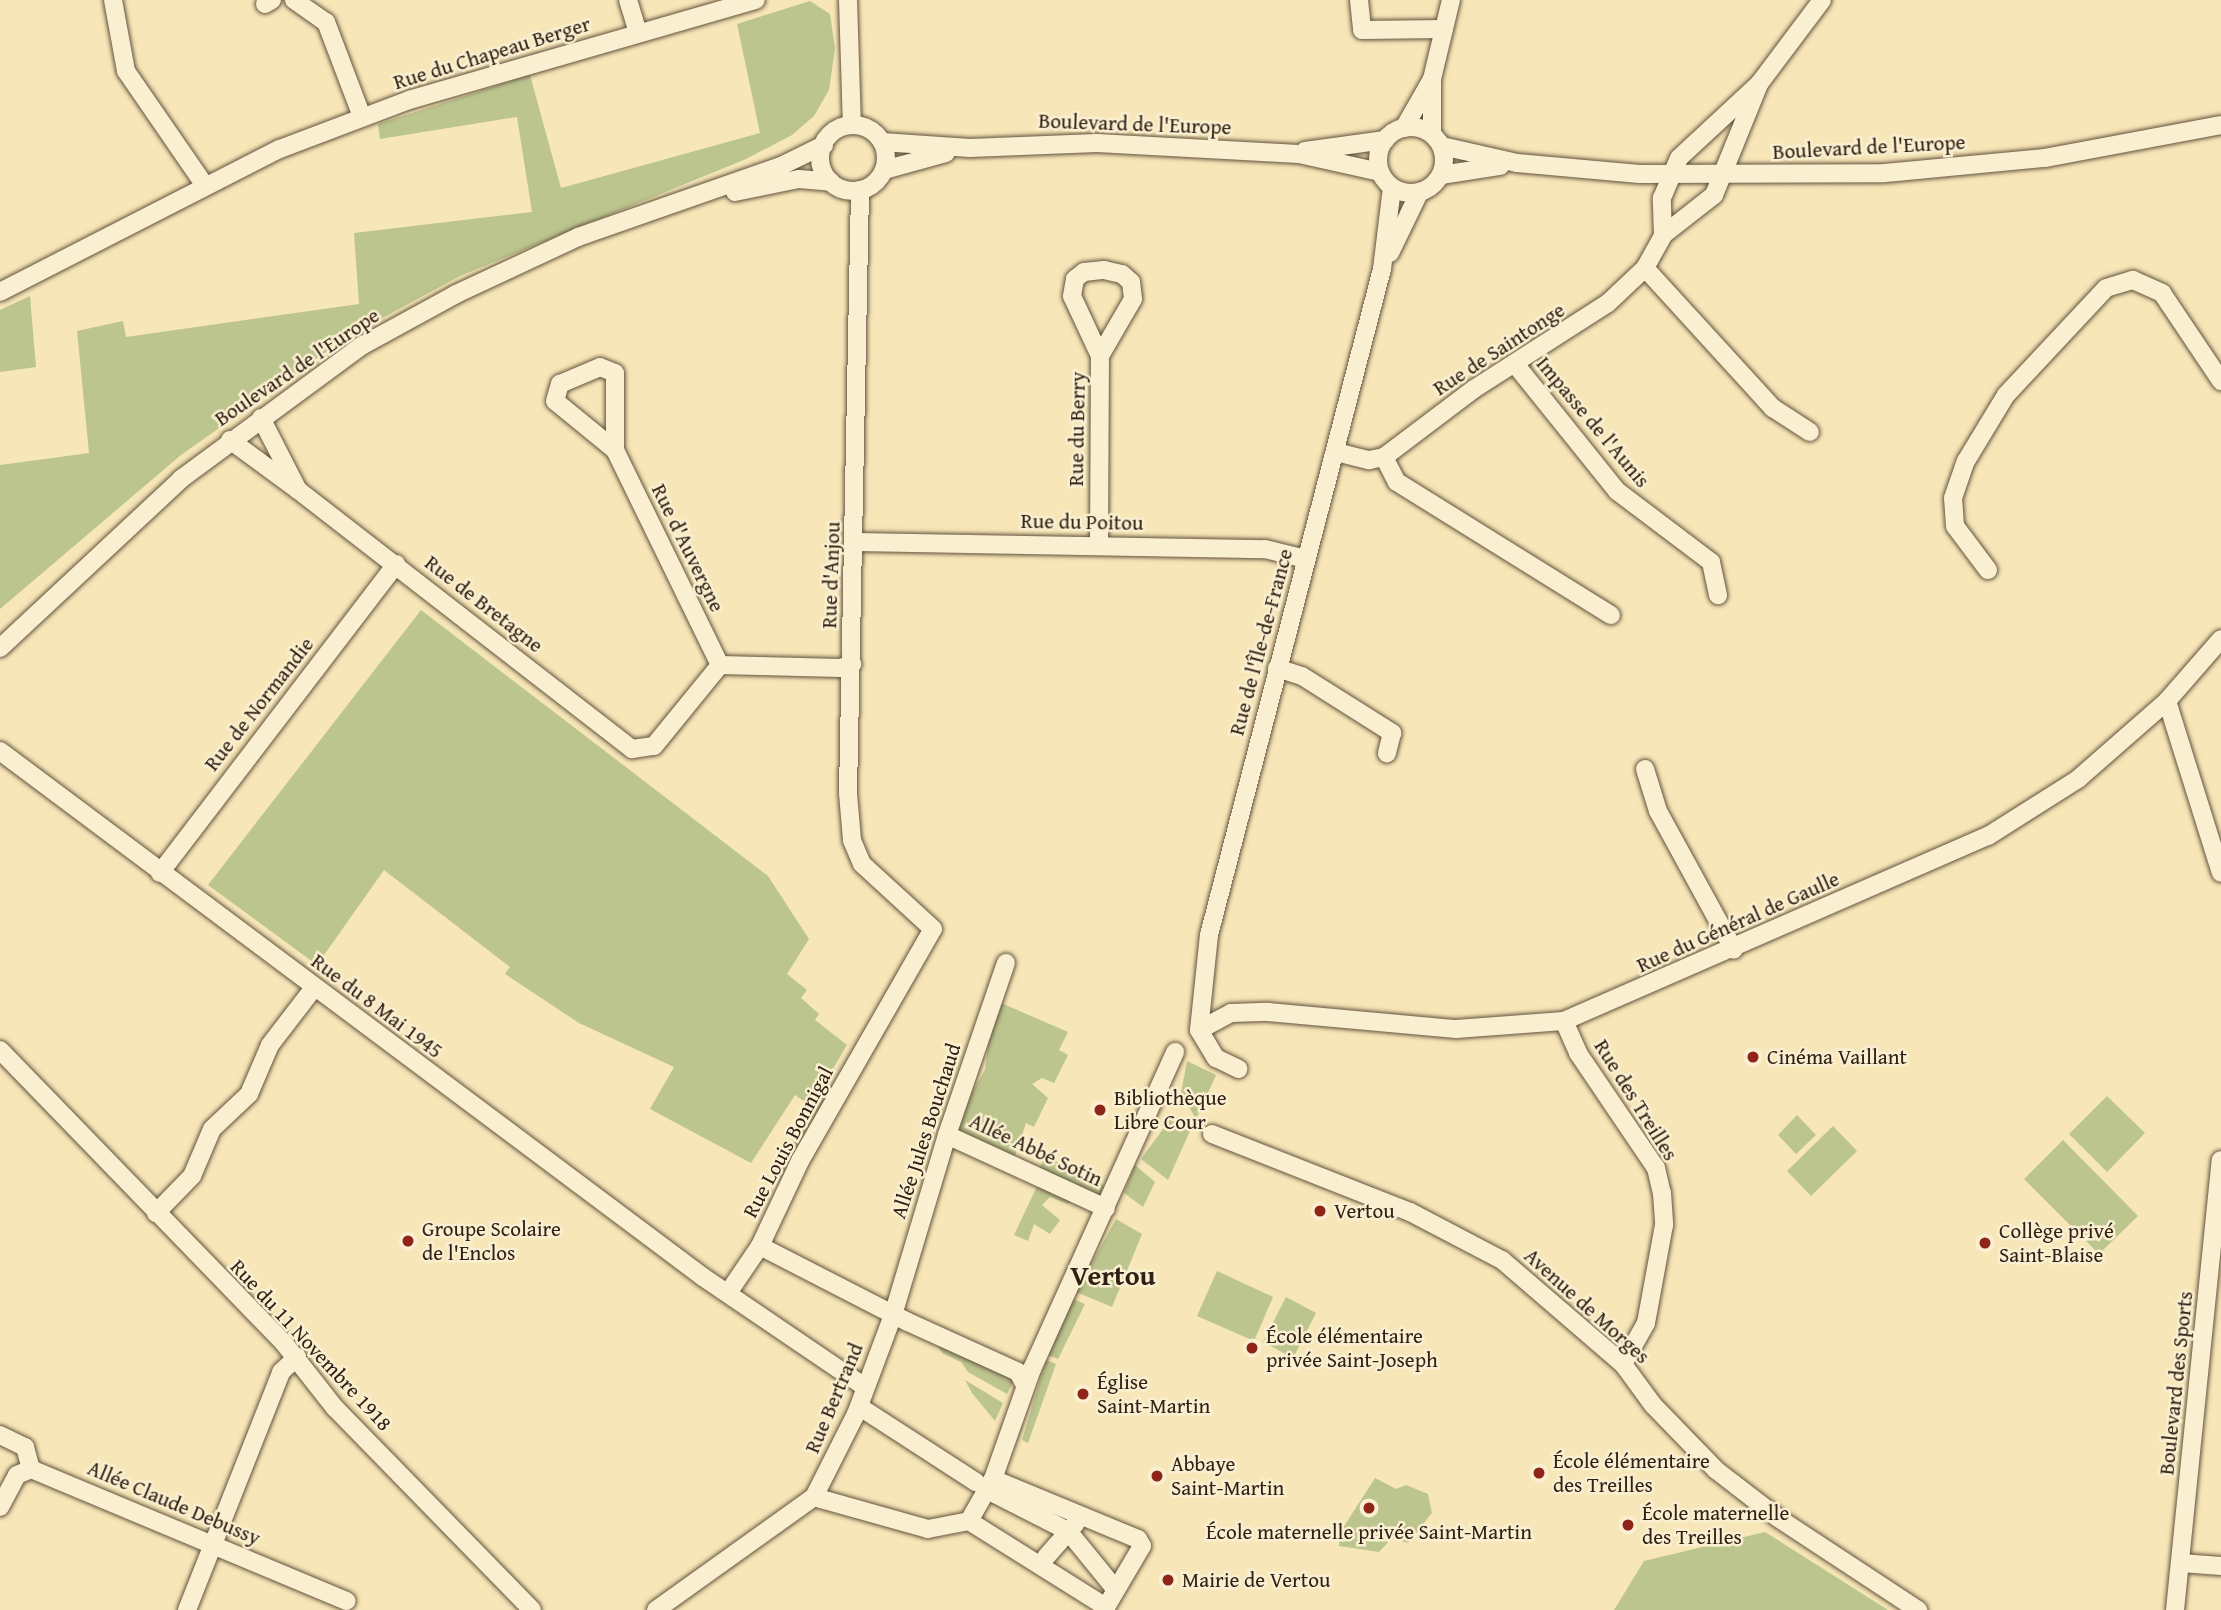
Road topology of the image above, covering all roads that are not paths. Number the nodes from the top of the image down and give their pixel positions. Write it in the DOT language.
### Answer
graph roads {
  1 [pos="113,0"];
  2 [pos="294,0"];
  3 [pos="628,0"];
  4 [pos="756,0"];
  5 [pos="848,0"];
  6 [pos="1359,0"];
  7 [pos="1451,0"];
  8 [pos="1822,0"];
  9 [pos="1444,29"];
  10 [pos="638,33"];
  11 [pos="1432,79"];
  12 [pos="1759,84"];
  13 [pos="362,117"];
  14 [pos="852,125"];
  15 [pos="2221,125"];
  16 [pos="1404,128"];
  17 [pos="1385,140"];
  18 [pos="1437,140"];
  19 [pos="882,142"];
  20 [pos="824,145"];
  21 [pos="970,148"];
  22 [pos="1299,154"];
  23 [pos="1517,163"];
  24 [pos="884,170"];
  25 [pos="1380,172"];
  26 [pos="1441,176"];
  27 [pos="1667,176"];
  28 [pos="1724,176"];
  29 [pos="831,182"];
  30 [pos="204,184"];
  31 [pos="1392,188"];
  32 [pos="860,190"];
  33 [pos="1419,193"];
  34 [pos="704,194"];
  35 [pos="1663,235"];
  36 [pos="1645,268"];
  37 [pos="1382,269"];
  38 [pos="0,292"];
  39 [pos="1100,356"];
  40 [pos="1515,364"];
  41 [pos="2221,381"];
  42 [pos="261,418"];
  43 [pos="1810,432"];
  44 [pos="230,440"];
  45 [pos="615,450"];
  46 [pos="1336,452"];
  47 [pos="1384,457"];
  48 [pos="298,490"];
  49 [pos="856,542"];
  50 [pos="1099,544"];
  51 [pos="1306,559"];
  52 [pos="396,564"];
  53 [pos="1988,570"];
  54 [pos="1718,595"];
  55 [pos="1611,615"];
  56 [pos="2221,639"];
  57 [pos="2,649"];
  58 [pos="852,664"];
  59 [pos="720,665"];
  60 [pos="1277,668"];
  61 [pos="2166,701"];
  62 [pos="0,751"];
  63 [pos="1387,753"];
  64 [pos="1645,769"];
  65 [pos="160,873"];
  66 [pos="2221,873"];
  67 [pos="933,929"];
  68 [pos="1734,950"];
  69 [pos="1006,963"];
  70 [pos="313,989"];
  71 [pos="1564,1021"];
  72 [pos="1199,1030"];
  73 [pos="0,1050"];
  74 [pos="1175,1052"];
  75 [pos="1239,1069"];
  76 [pos="1212,1134"];
  77 [pos="947,1135"];
  78 [pos="2221,1160"];
  79 [pos="1106,1208"];
  80 [pos="156,1213"];
  81 [pos="760,1246"];
  82 [pos="728,1293"];
  83 [pos="893,1315"];
  84 [pos="297,1357"];
  85 [pos="1623,1364"];
  86 [pos="1025,1385"];
  87 [pos="865,1387"];
  88 [pos="863,1409"];
  89 [pos="0,1435"];
  90 [pos="31,1469"];
  91 [pos="995,1489"];
  92 [pos="814,1497"];
  93 [pos="0,1507"];
  94 [pos="969,1521"];
  95 [pos="1073,1526"];
  96 [pos="210,1544"];
  97 [pos="1046,1557"];
  98 [pos="2181,1563"];
  99 [pos="2221,1566"];
  100 [pos="346,1601"];
  101 [pos="1111,1602"];
  102 [pos="187,1610"];
  103 [pos="532,1610"];
  104 [pos="656,1610"];
  105 [pos="1919,1610"];
  106 [pos="2175,1610"];
  1 -- 30 [label="street"];
  2 -- 13 [label="street"];
  3 -- 10 [label="street"];
  4 -- 10 [label="street, Rue du Chapeau Berger"];
  5 -- 14 [label="street"];
  6 -- 9 [label="street"];
  7 -- 9 [label="street"];
  8 -- 12 [label="street"];
  9 -- 11 [label="street"];
  10 -- 13 [label="street, Rue du Chapeau Berger"];
  11 -- 16 [label="street"];
  11 -- 18 [label="street"];
  12 -- 27 [label="street"];
  12 -- 28 [label="street"];
  13 -- 30 [label="street, Rue du Chapeau Berger"];
  14 -- 19 [label="street"];
  14 -- 20 [label="street"];
  15 -- 28 [label="street, Boulevard de l'Europe"];
  16 -- 17 [label="street"];
  16 -- 18 [label="street"];
  17 -- 22 [label="street, Boulevard de l'Europe"];
  17 -- 25 [label="street"];
  18 -- 23 [label="street, Boulevard de l'Europe"];
  18 -- 26 [label="street"];
  19 -- 21 [label="street, Boulevard de l'Europe"];
  19 -- 24 [label="street"];
  20 -- 29 [label="street"];
  20 -- 34 [label="street, Boulevard de l'Europe"];
  21 -- 22 [label="street, Boulevard de l'Europe"];
  21 -- 24 [label="street, Boulevard de l'Europe"];
  22 -- 25 [label="street, Boulevard de l'Europe"];
  23 -- 26 [label="street, Boulevard de l'Europe"];
  23 -- 27 [label="street, Boulevard de l'Europe"];
  24 -- 32 [label="street"];
  25 -- 31 [label="street"];
  26 -- 33 [label="street"];
  27 -- 28 [label="street, Boulevard de l'Europe"];
  27 -- 35 [label="street"];
  28 -- 35 [label="street, Rue de Saintonge"];
  29 -- 32 [label="street"];
  29 -- 34 [label="street, Boulevard de l'Europe"];
  30 -- 38 [label="street, Rue du Chapeau Berger"];
  31 -- 33 [label="street"];
  31 -- 37 [label="street, Rue de l'Île-de-France"];
  32 -- 49 [label="street, Rue d'Anjou"];
  33 -- 37 [label="street, Rue de l'Île-de-France"];
  34 -- 42 [label="street, Boulevard de l'Europe"];
  35 -- 36 [label="street, Rue de Saintonge"];
  36 -- 40 [label="street, Rue de Saintonge"];
  36 -- 43 [label="street"];
  37 -- 46 [label="street, Rue de l'Île-de-France"];
  39 -- 39 [label="street, Rue du Berry"];
  39 -- 50 [label="street, Rue du Berry"];
  40 -- 47 [label="street, Rue de Saintonge"];
  40 -- 54 [label="street, Impasse de l'Aunis"];
  41 -- 53 [label="street"];
  42 -- 44 [label="street, Boulevard de l'Europe"];
  42 -- 48 [label="street, Rue de Bretagne"];
  44 -- 48 [label="street, Rue de Bretagne"];
  44 -- 57 [label="street, Boulevard de l'Europe"];
  45 -- 45 [label="street, Rue d'Auvergne"];
  45 -- 59 [label="street, Rue d'Auvergne"];
  46 -- 47 [label="street"];
  46 -- 51 [label="street, Rue de l'Île-de-France"];
  47 -- 55 [label="street"];
  48 -- 52 [label="street, Rue de Bretagne"];
  49 -- 50 [label="street, Rue du Poitou"];
  49 -- 58 [label="street, Rue d'Anjou"];
  50 -- 51 [label="street, Rue du Poitou"];
  51 -- 60 [label="street, Rue de l'Île-de-France"];
  52 -- 59 [label="street, Rue de Bretagne"];
  52 -- 65 [label="street, Rue de Normandie"];
  56 -- 61 [label="street, Rue du Général de Gaulle"];
  58 -- 59 [label="street"];
  58 -- 67 [label="street, Rue d'Anjou"];
  60 -- 63 [label="street"];
  60 -- 72 [label="street, Rue de l'Île-de-France"];
  61 -- 66 [label="street"];
  61 -- 68 [label="street, Rue du Général de Gaulle"];
  62 -- 65 [label="street, Rue du 8 Mai 1945"];
  64 -- 68 [label="street"];
  65 -- 70 [label="street, Rue du 8 Mai 1945"];
  67 -- 81 [label="street, Rue Louis Bonnigal"];
  68 -- 71 [label="street, Rue du Général de Gaulle"];
  69 -- 77 [label="street, Allée Jules Bouchaud"];
  70 -- 80 [label="street"];
  70 -- 82 [label="street, Rue du 8 Mai 1945"];
  71 -- 72 [label="street, Rue du Général de Gaulle"];
  71 -- 85 [label="street, Rue des Treilles"];
  72 -- 75 [label="street"];
  73 -- 80 [label="street, Rue du 11 Novembre 1918"];
  74 -- 79 [label="street"];
  76 -- 85 [label="street, Avenue de Morges"];
  77 -- 79 [label="street, Allée Abbé Sotin"];
  77 -- 83 [label="street, Allée Jules Bouchaud"];
  78 -- 98 [label="street, Boulevard des Sports"];
  79 -- 86 [label="street"];
  80 -- 84 [label="street, Rue du 11 Novembre 1918"];
  81 -- 82 [label="street"];
  81 -- 83 [label="street, Rue Louis Bonnigal"];
  82 -- 87 [label="street, Rue du 8 Mai 1945"];
  83 -- 86 [label="street, Rue Louis Bonnigal"];
  83 -- 87 [label="street, Rue Bertrand"];
  84 -- 96 [label="street"];
  84 -- 103 [label="street, Rue du 11 Novembre 1918"];
  85 -- 105 [label="street, Avenue de Morges"];
  86 -- 91 [label="street"];
  87 -- 92 [label="street, Rue Bertrand"];
  88 -- 91 [label="street"];
  89 -- 90 [label="street"];
  90 -- 93 [label="street"];
  90 -- 96 [label="street, Allée Claude Debussy"];
  91 -- 94 [label="street"];
  91 -- 95 [label="street"];
  91 -- 101 [label="street"];
  92 -- 94 [label="street"];
  92 -- 104 [label="street"];
  94 -- 101 [label="street"];
  95 -- 97 [label="street"];
  95 -- 101 [label="street"];
  96 -- 100 [label="street, Allée Claude Debussy"];
  96 -- 102 [label="street"];
  98 -- 99 [label="street"];
  98 -- 106 [label="street, Boulevard des Sports"];
}
